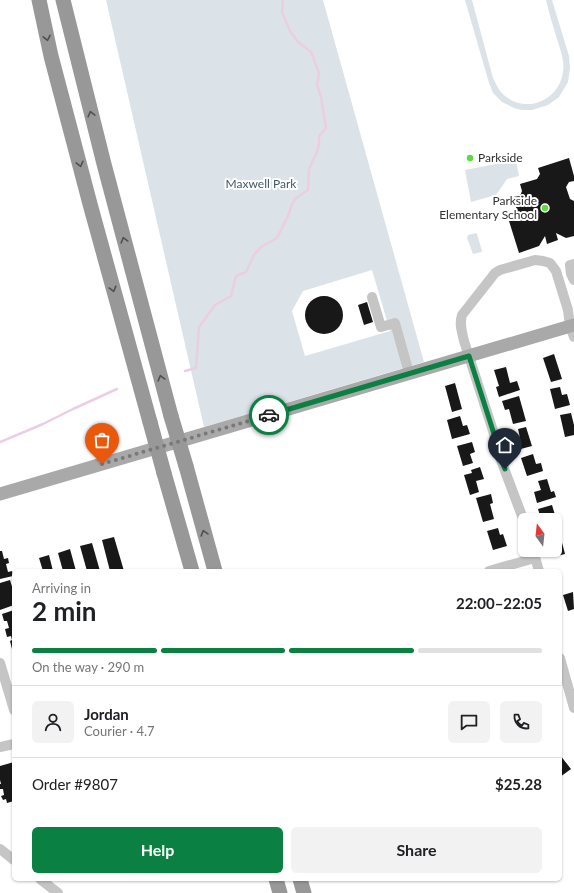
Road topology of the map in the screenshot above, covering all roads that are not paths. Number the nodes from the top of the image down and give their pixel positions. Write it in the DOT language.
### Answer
graph roads {
  1 [pos="39,0"];
  2 [pos="63,0"];
  3 [pos="574,264"];
  4 [pos="574,280"];
  5 [pos="372,297"];
  6 [pos="573,329"];
  7 [pos="469,356"];
  8 [pos="410,373"];
  9 [pos="0,494"];
  10 [pos="521,513"];
  11 [pos="526,557"];
  12 [pos="535,557"];
  13 [pos="191,569"];
  14 [pos="214,569"];
  15 [pos="494,569"];
  16 [pos="538,569"];
  17 [pos="0,663"];
  18 [pos="562,665"];
  19 [pos="12,703"];
  20 [pos="574,708"];
  21 [pos="12,744"];
  22 [pos="0,747"];
  23 [pos="0,849"];
  24 [pos="12,858"];
  25 [pos="43,881"];
  26 [pos="277,881"];
  27 [pos="301,881"];
  28 [pos="58,893"];
  29 [pos="280,893"];
  30 [pos="304,893"];
  1 -- 13 [label="highway, one-way, bridge"];
  14 -- 2 [label="highway, one-way, bridge"];
  3 -- 4 [label="street"];
  5 -- 8 [label="street"];
  6 -- 7 [label="main road"];
  6 -- 7 [label="street"];
  7 -- 8 [label="main road"];
  7 -- 10 [label="street"];
  8 -- 9 [label="main road"];
  11 -- 15 [label="street"];
  12 -- 16 [label="street"];
  17 -- 19 [label="street"];
  18 -- 20 [label="street"];
  21 -- 22 [label="street"];
  23 -- 24 [label="street"];
  25 -- 28 [label="street"];
  26 -- 29 [label="highway"];
  27 -- 30 [label="highway"];
}
